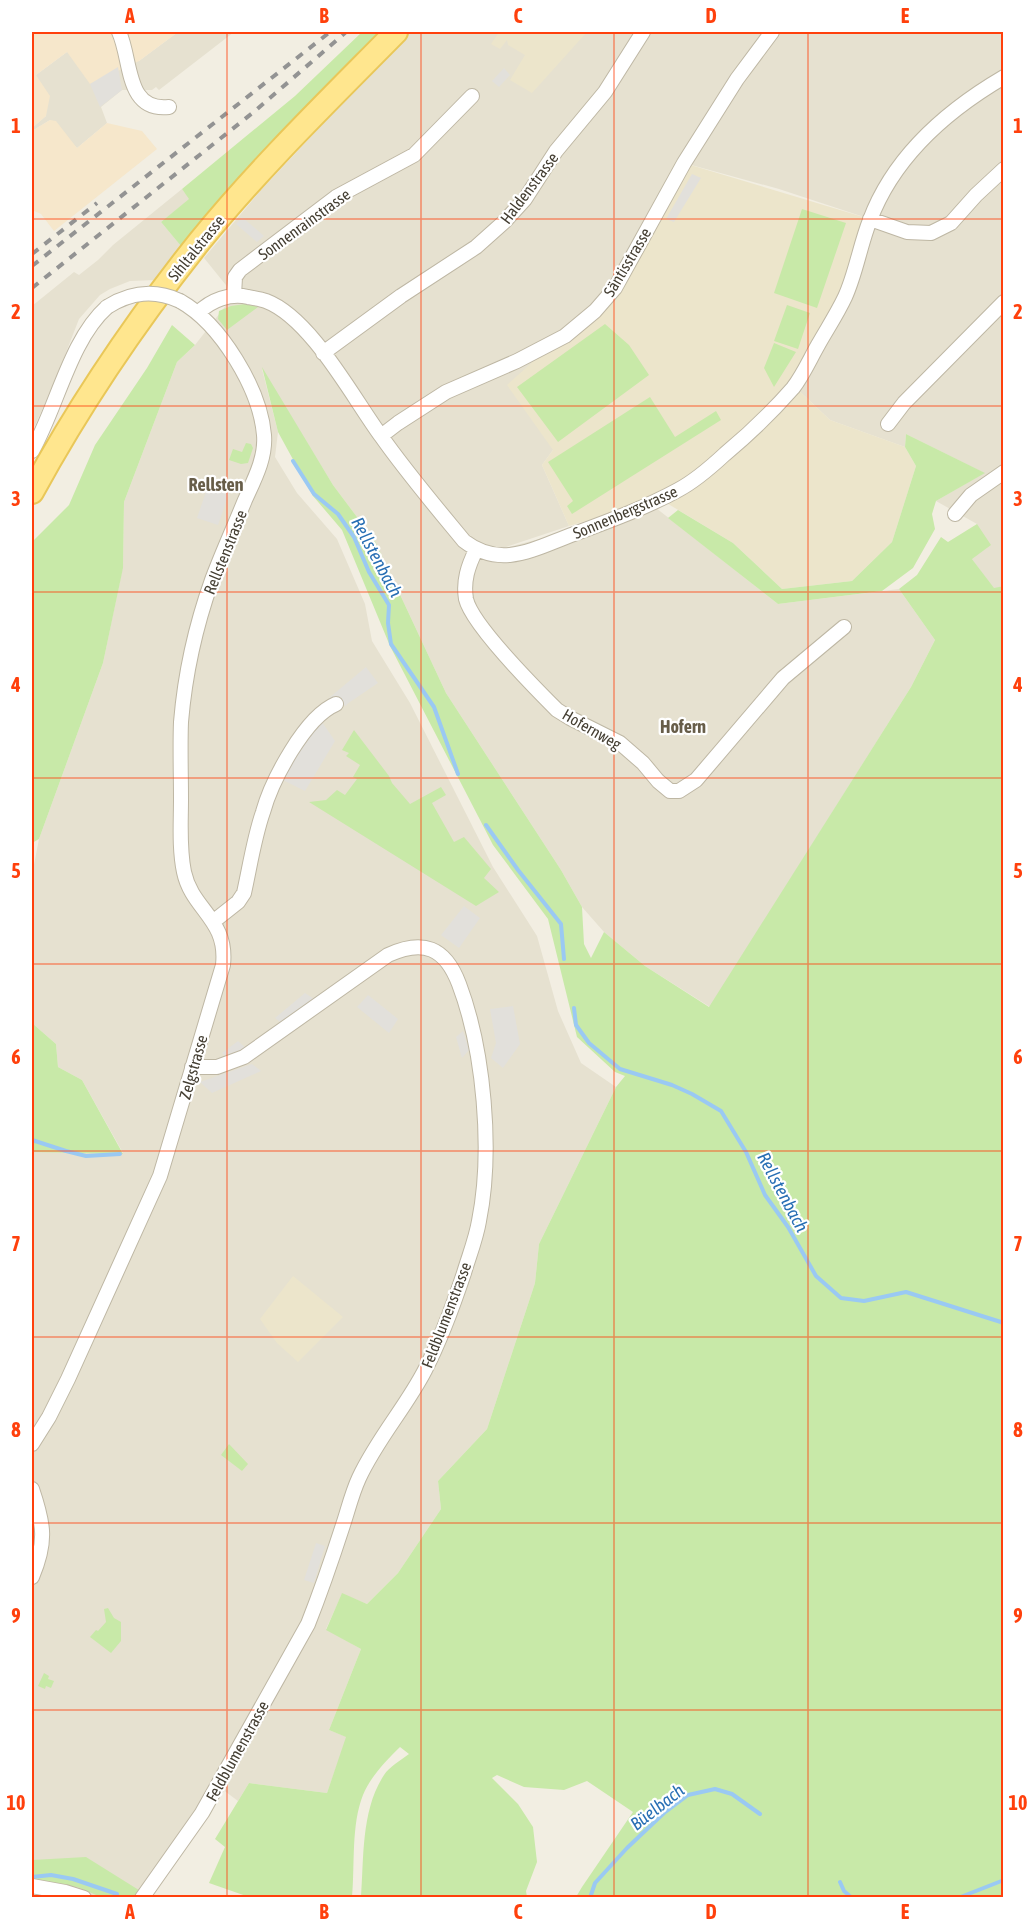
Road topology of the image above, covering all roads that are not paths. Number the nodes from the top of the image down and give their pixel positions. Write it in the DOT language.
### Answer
graph roads {
  1 [pos="119,32"];
  2 [pos="396,32"];
  3 [pos="643,32"];
  4 [pos="772,32"];
  5 [pos="1004,77"];
  6 [pos="472,96"];
  7 [pos="169,107"];
  8 [pos="1004,169"];
  9 [pos="870,219"];
  10 [pos="234,295"];
  11 [pos="1004,302"];
  12 [pos="198,313"];
  13 [pos="323,353"];
  14 [pos="888,424"];
  15 [pos="381,436"];
  16 [pos="32,451"];
  17 [pos="1004,472"];
  18 [pos="32,492"];
  19 [pos="955,514"];
  20 [pos="476,550"];
  21 [pos="844,627"];
  22 [pos="336,704"];
  23 [pos="214,921"];
  24 [pos="192,1067"];
  25 [pos="32,1444"];
  26 [pos="32,1489"];
  27 [pos="32,1577"];
  28 [pos="32,1886"];
  29 [pos="84,1898"];
  30 [pos="142,1898"];
  1 -- 7 [label="street"];
  2 -- 18 [label="main road, Sihltalstrasse"];
  3 -- 13 [label="street, Haldenstrasse"];
  4 -- 15 [label="street, Säntisstrasse"];
  5 -- 9 [label="street, Sonnenbergstrasse"];
  6 -- 10 [label="street, Sonnenrainstrasse"];
  8 -- 9 [label="street"];
  9 -- 20 [label="street, Sonnenbergstrasse"];
  10 -- 12 [label="street"];
  10 -- 13 [label="street"];
  11 -- 14 [label="street"];
  12 -- 16 [label="street, Rellstenstrasse, bridge"];
  12 -- 23 [label="street, Rellstenstrasse"];
  13 -- 15 [label="street"];
  15 -- 20 [label="street"];
  17 -- 19 [label="street"];
  20 -- 21 [label="street, Hofernweg"];
  22 -- 23 [label="street"];
  23 -- 24 [label="street, Zelgstrasse"];
  24 -- 25 [label="street, Zelgstrasse"];
  24 -- 30 [label="street, Feldblumenstrasse"];
  26 -- 27 [label="street"];
  28 -- 29 [label="street"];
}
